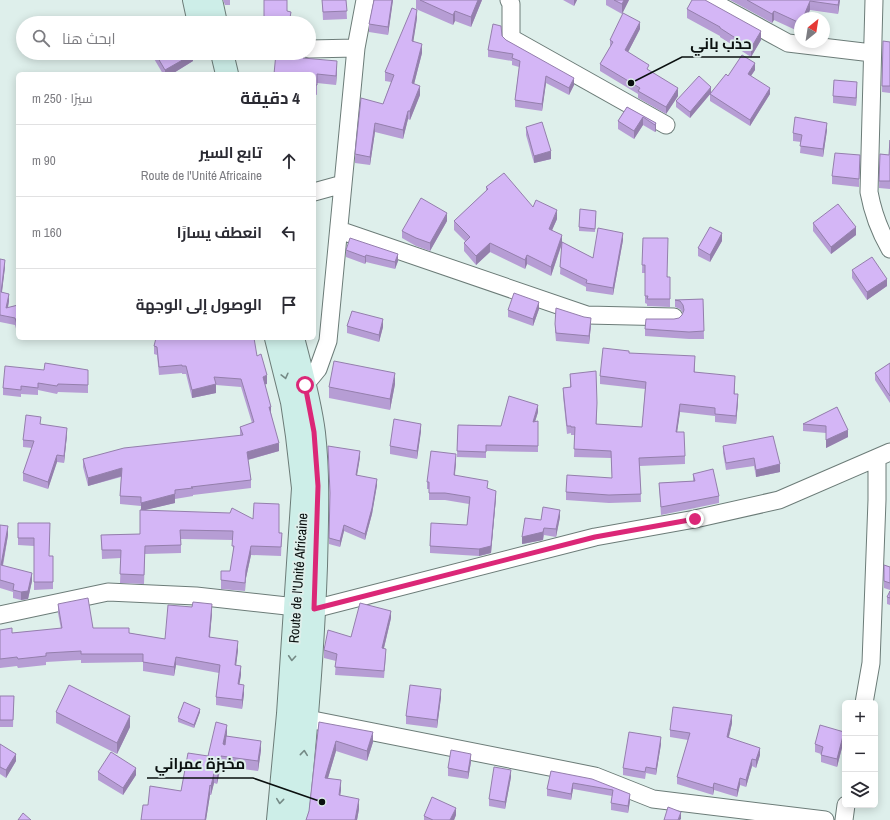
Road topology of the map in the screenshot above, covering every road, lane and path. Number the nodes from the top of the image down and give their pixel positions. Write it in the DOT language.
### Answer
graph roads {
  1 [pos="194,0"];
  2 [pos="211,0"];
  3 [pos="365,0"];
  4 [pos="509,0"];
  5 [pos="709,0"];
  6 [pos="874,0"];
  7 [pos="198,16"];
  8 [pos="214,16"];
  9 [pos="356,48"];
  10 [pos="316,49"];
  11 [pos="872,53"];
  12 [pos="208,60"];
  13 [pos="224,60"];
  14 [pos="211,72"];
  15 [pos="227,72"];
  16 [pos="666,125"];
  17 [pos="343,184"];
  18 [pos="316,191"];
  19 [pos="339,230"];
  20 [pos="890,249"];
  21 [pos="674,317"];
  22 [pos="276,340"];
  23 [pos="294,340"];
  24 [pos="305,385"];
  25 [pos="292,402"];
  26 [pos="306,434"];
  27 [pos="884,455"];
  28 [pos="305,608"];
  29 [pos="0,615"];
  30 [pos="865,700"];
  31 [pos="308,719"];
  32 [pos="846,808"];
  33 [pos="278,820"];
  34 [pos="297,820"];
  35 [pos="825,820"];
  36 [pos="844,820"];
  1 -- 7 [label="main road"];
  2 -- 8 [label="main road"];
  3 -- 9 [label="street"];
  4 -- 16 [label="street"];
  5 -- 11 [label="street"];
  6 -- 11 [label="street"];
  9 -- 10 [label="street"];
  9 -- 17 [label="street"];
  11 -- 20 [label="street"];
  12 -- 14 [label="main road"];
  13 -- 15 [label="main road"];
  17 -- 18 [label="street"];
  17 -- 19 [label="street"];
  19 -- 21 [label="street"];
  19 -- 24 [label="street"];
  22 -- 25 [label="main road, Route de l'Unité Africaine, one-way"];
  23 -- 24 [label="main road, Route de l'Unité Africaine"];
  24 -- 25 [label="street"];
  24 -- 26 [label="main road, Route de l'Unité Africaine"];
  25 -- 26 [label="main road, Route de l'Unité Africaine"];
  26 -- 28 [label="main road, Route de l'Unité Africaine"];
  27 -- 28 [label="street"];
  27 -- 30 [label="street"];
  28 -- 29 [label="street"];
  28 -- 31 [label="main road, Route de l'Unité Africaine"];
  28 -- 33 [label="main road, Route de l'Unité Africaine, one-way"];
  34 -- 31 [label="main road, Route de l'Unité Africaine, one-way"];
  31 -- 35 [label="street"];
  32 -- 36 [label="street"];
}
